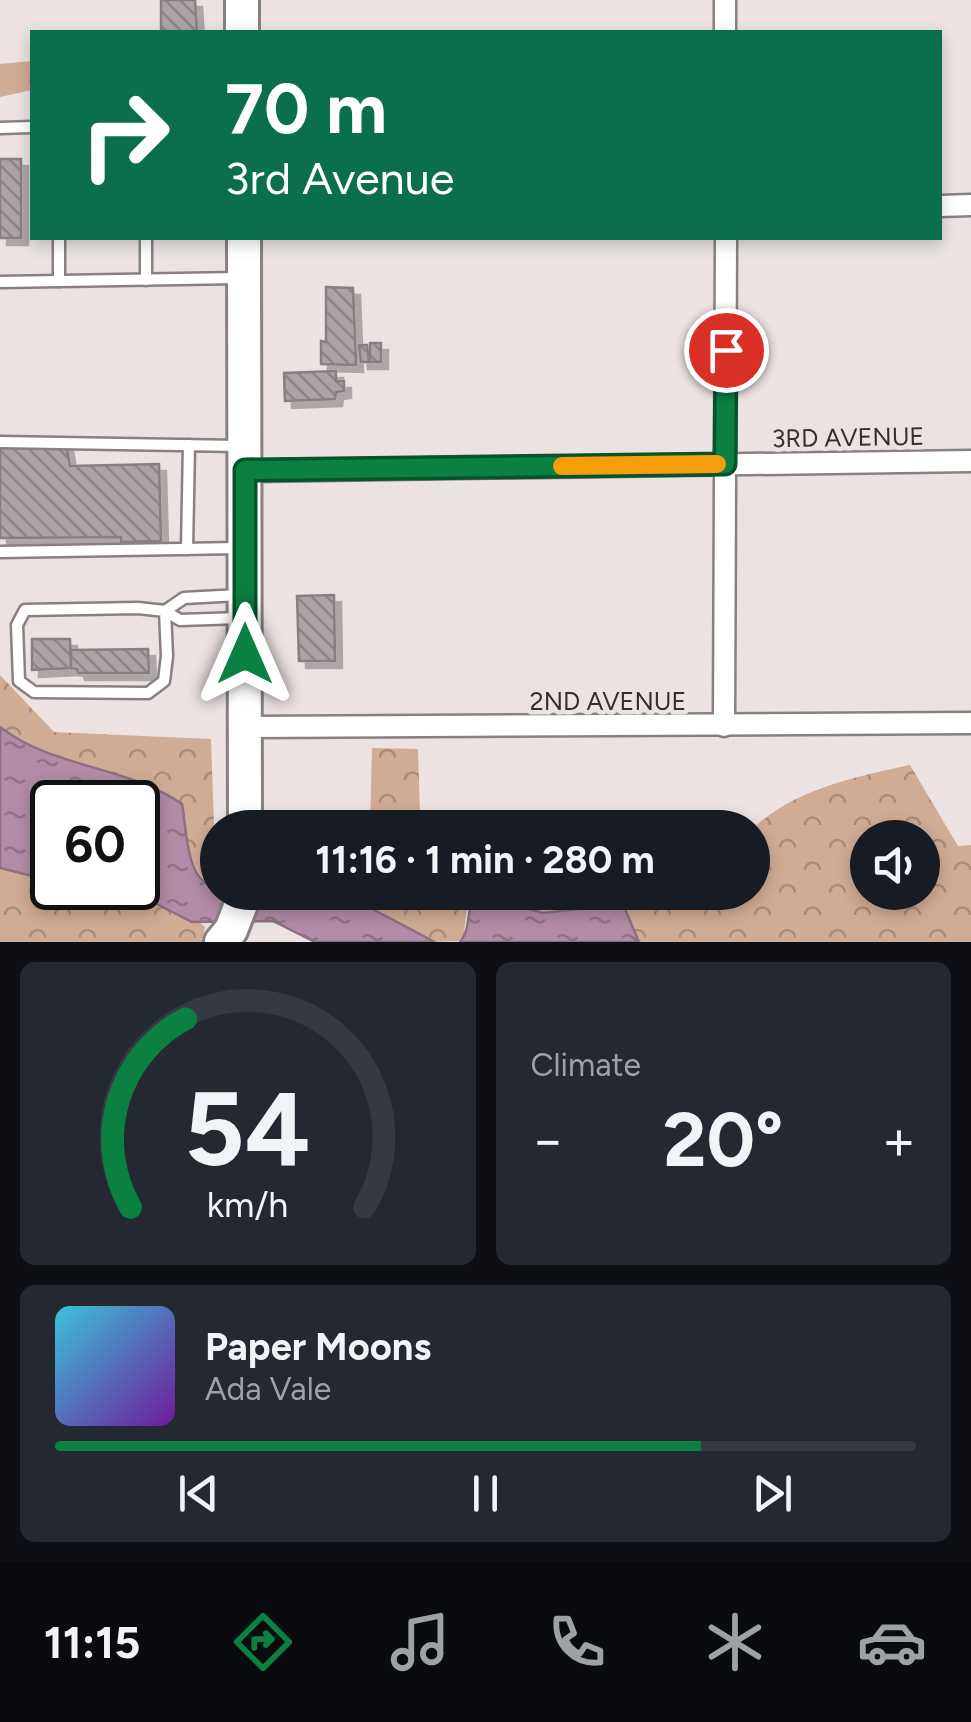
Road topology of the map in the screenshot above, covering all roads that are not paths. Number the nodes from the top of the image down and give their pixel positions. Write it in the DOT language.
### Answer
graph roads {
  1 [pos="242,0"];
  2 [pos="724,0"];
  3 [pos="242,30"];
  4 [pos="725,30"];
  5 [pos="30,127"];
  6 [pos="0,128"];
  7 [pos="971,205"];
  8 [pos="942,206"];
  9 [pos="60,240"];
  10 [pos="146,240"];
  11 [pos="244,240"];
  12 [pos="726,240"];
  13 [pos="244,278"];
  14 [pos="146,280"];
  15 [pos="58,281"];
  16 [pos="0,282"];
  17 [pos="0,442"];
  18 [pos="189,445"];
  19 [pos="245,458"];
  20 [pos="971,460"];
  21 [pos="725,464"];
  22 [pos="245,548"];
  23 [pos="187,549"];
  24 [pos="0,552"];
  25 [pos="245,606"];
  26 [pos="165,611"];
  27 [pos="971,722"];
  28 [pos="724,726"];
  29 [pos="245,727"];
  30 [pos="245,810"];
  31 [pos="242,910"];
  32 [pos="236,936"];
  1 -- 3 [label="main road"];
  2 -- 4 [label="street"];
  5 -- 6 [label="lane"];
  7 -- 8 [label="street"];
  9 -- 15 [label="lane"];
  10 -- 14 [label="lane"];
  11 -- 13 [label="main road"];
  12 -- 21 [label="street"];
  13 -- 14 [label="lane"];
  13 -- 19 [label="main road"];
  14 -- 15 [label="lane"];
  15 -- 16 [label="lane"];
  17 -- 18 [label="lane"];
  18 -- 19 [label="lane"];
  18 -- 23 [label="lane"];
  19 -- 21 [label="street, 3RD AVENUE"];
  19 -- 22 [label="main road"];
  20 -- 21 [label="street, 3RD AVENUE"];
  21 -- 28 [label="street"];
  22 -- 23 [label="lane"];
  22 -- 25 [label="main road"];
  23 -- 24 [label="lane"];
  25 -- 26 [label="lane"];
  25 -- 26 [label="lane"];
  25 -- 29 [label="main road"];
  26 -- 26 [label="lane"];
  27 -- 28 [label="street, 2ND AVENUE"];
  28 -- 29 [label="street, 2ND AVENUE"];
  29 -- 30 [label="main road"];
  31 -- 32 [label="main road"];
}
